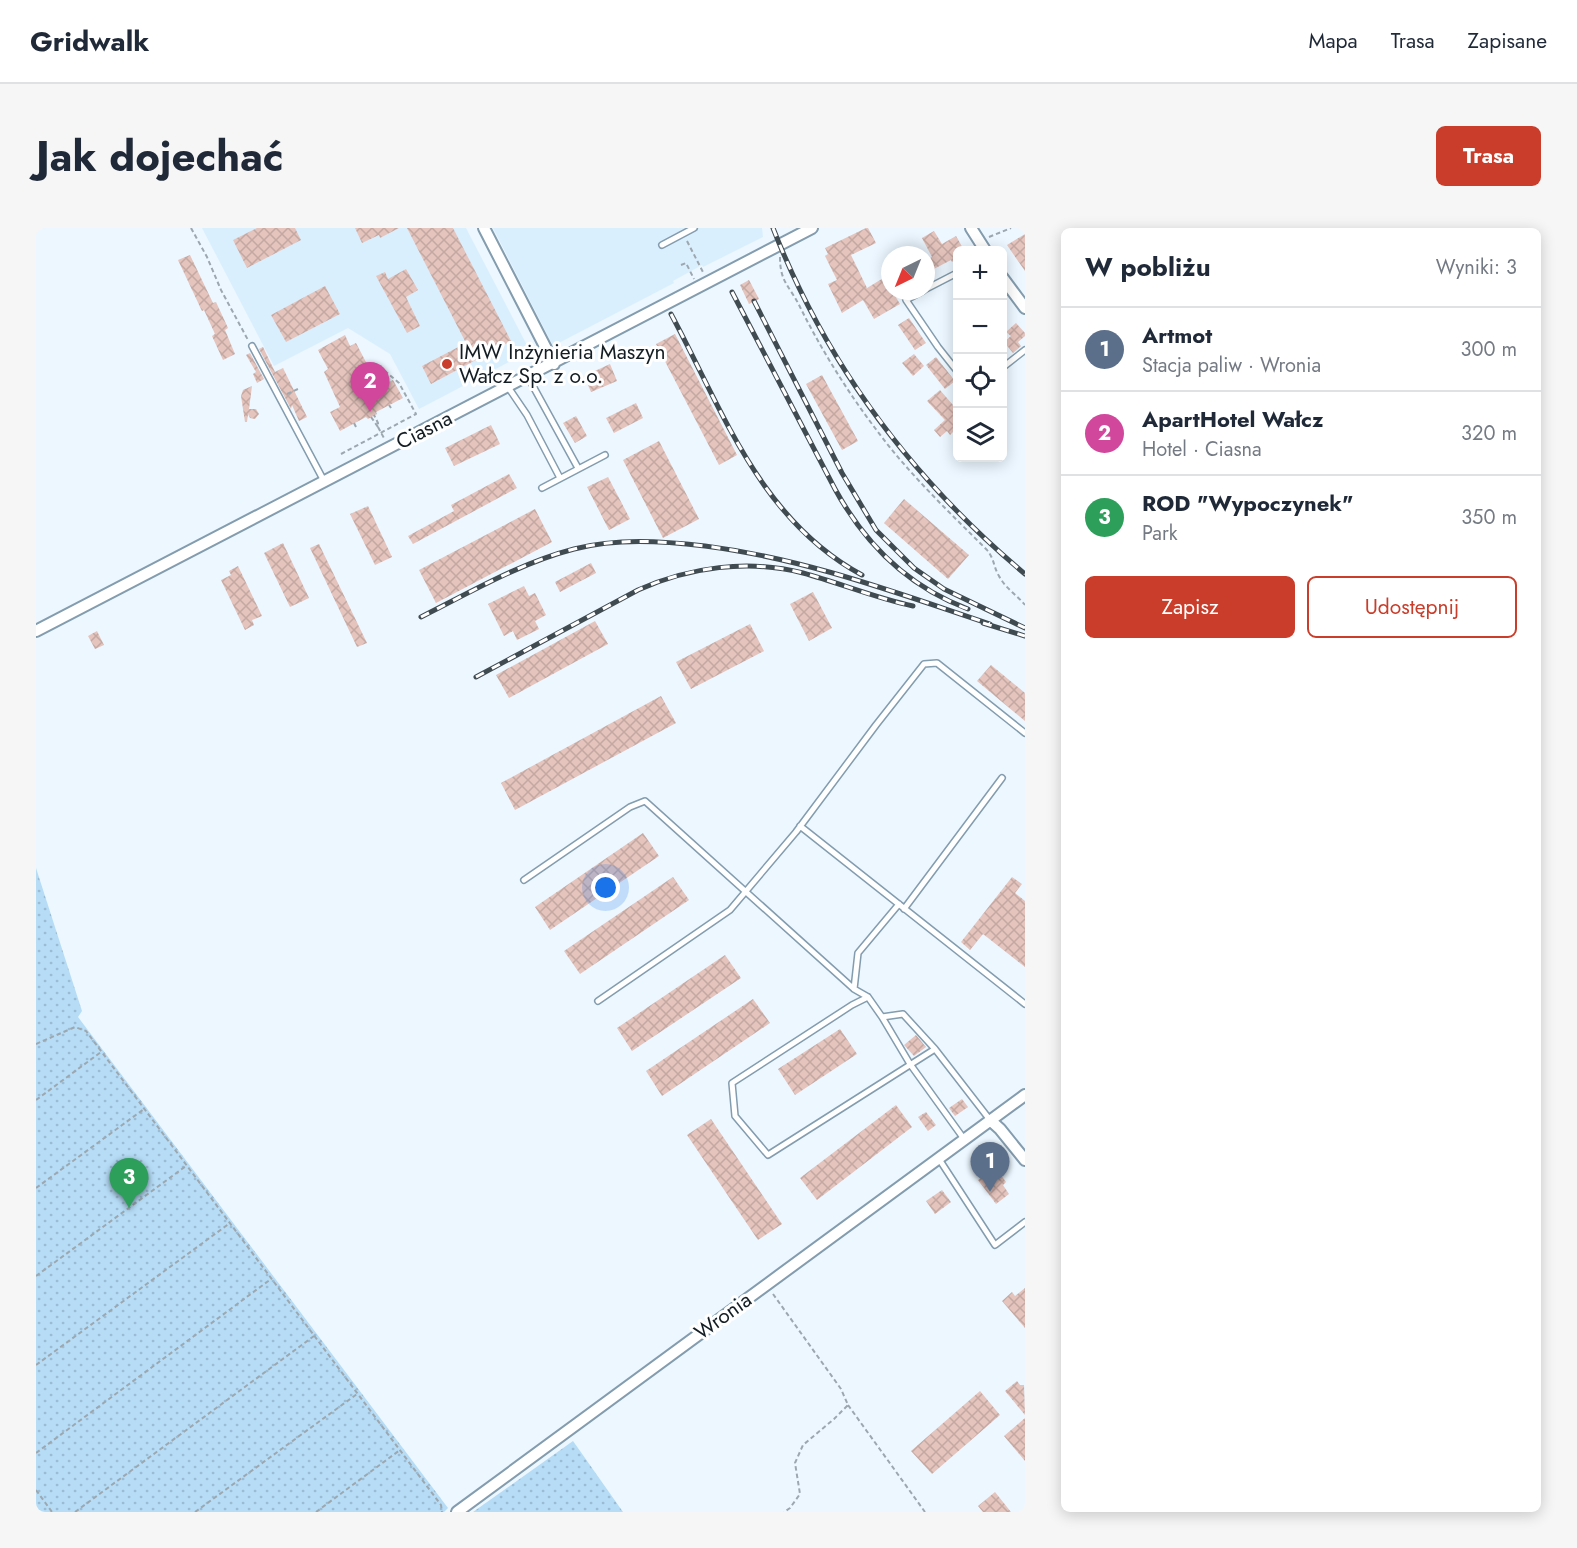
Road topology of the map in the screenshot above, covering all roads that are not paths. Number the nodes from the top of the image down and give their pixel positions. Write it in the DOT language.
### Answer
graph roads {
  1 [pos="484,228"];
  2 [pos="694,228"];
  3 [pos="812,228"];
  4 [pos="972,228"];
  5 [pos="796,232"];
  6 [pos="662,245"];
  7 [pos="983,246"];
  8 [pos="953,275"];
  9 [pos="935,284"];
  10 [pos="1007,284"];
  11 [pos="906,300"];
  12 [pos="1025,308"];
  13 [pos="252,346"];
  14 [pos="1025,350"];
  15 [pos="554,364"];
  16 [pos="1007,364"];
  17 [pos="953,366"];
  18 [pos="528,376"];
  19 [pos="508,387"];
  20 [pos="605,455"];
  21 [pos="578,468"];
  22 [pos="560,478"];
  23 [pos="324,482"];
  24 [pos="542,488"];
  25 [pos="36,631"];
  26 [pos="1025,733"];
  27 [pos="1002,778"];
  28 [pos="800,826"];
  29 [pos="524,880"];
  30 [pos="747,892"];
  31 [pos="901,906"];
  32 [pos="854,988"];
  33 [pos="868,997"];
  34 [pos="598,1001"];
  35 [pos="1025,1004"];
  36 [pos="882,1017"];
  37 [pos="935,1049"];
  38 [pos="910,1064"];
  39 [pos="1025,1095"];
  40 [pos="990,1120"];
  41 [pos="964,1139"];
  42 [pos="938,1158"];
  43 [pos="1025,1160"];
  44 [pos="1025,1222"];
  45 [pos="457,1512"];
  1 -- 15 [label="street"];
  2 -- 6 [label="lane"];
  3 -- 5 [label="street, Ciasna"];
  4 -- 7 [label="street"];
  5 -- 15 [label="street, Ciasna"];
  8 -- 9 [label="lane"];
  10 -- 12 [label="street"];
  11 -- 17 [label="lane"];
  13 -- 23 [label="lane"];
  14 -- 16 [label="lane"];
  15 -- 18 [label="street, Ciasna"];
  18 -- 19 [label="street, Ciasna"];
  18 -- 21 [label="lane"];
  19 -- 22 [label="lane"];
  19 -- 23 [label="street, Ciasna"];
  20 -- 21 [label="lane"];
  21 -- 22 [label="lane"];
  22 -- 24 [label="lane"];
  23 -- 25 [label="street, Ciasna"];
  26 -- 28 [label="lane"];
  27 -- 31 [label="lane"];
  28 -- 30 [label="lane"];
  28 -- 31 [label="lane"];
  29 -- 30 [label="lane"];
  30 -- 32 [label="lane"];
  30 -- 34 [label="lane"];
  31 -- 32 [label="lane"];
  31 -- 35 [label="lane"];
  32 -- 33 [label="lane"];
  33 -- 36 [label="lane"];
  33 -- 38 [label="lane"];
  36 -- 37 [label="lane"];
  36 -- 38 [label="lane"];
  37 -- 38 [label="lane"];
  37 -- 40 [label="lane"];
  38 -- 41 [label="lane"];
  39 -- 40 [label="street, Wronia"];
  40 -- 41 [label="street, Wronia"];
  40 -- 43 [label="street"];
  41 -- 42 [label="street, Wronia"];
  42 -- 44 [label="lane"];
  42 -- 45 [label="street, Wronia"];
}
